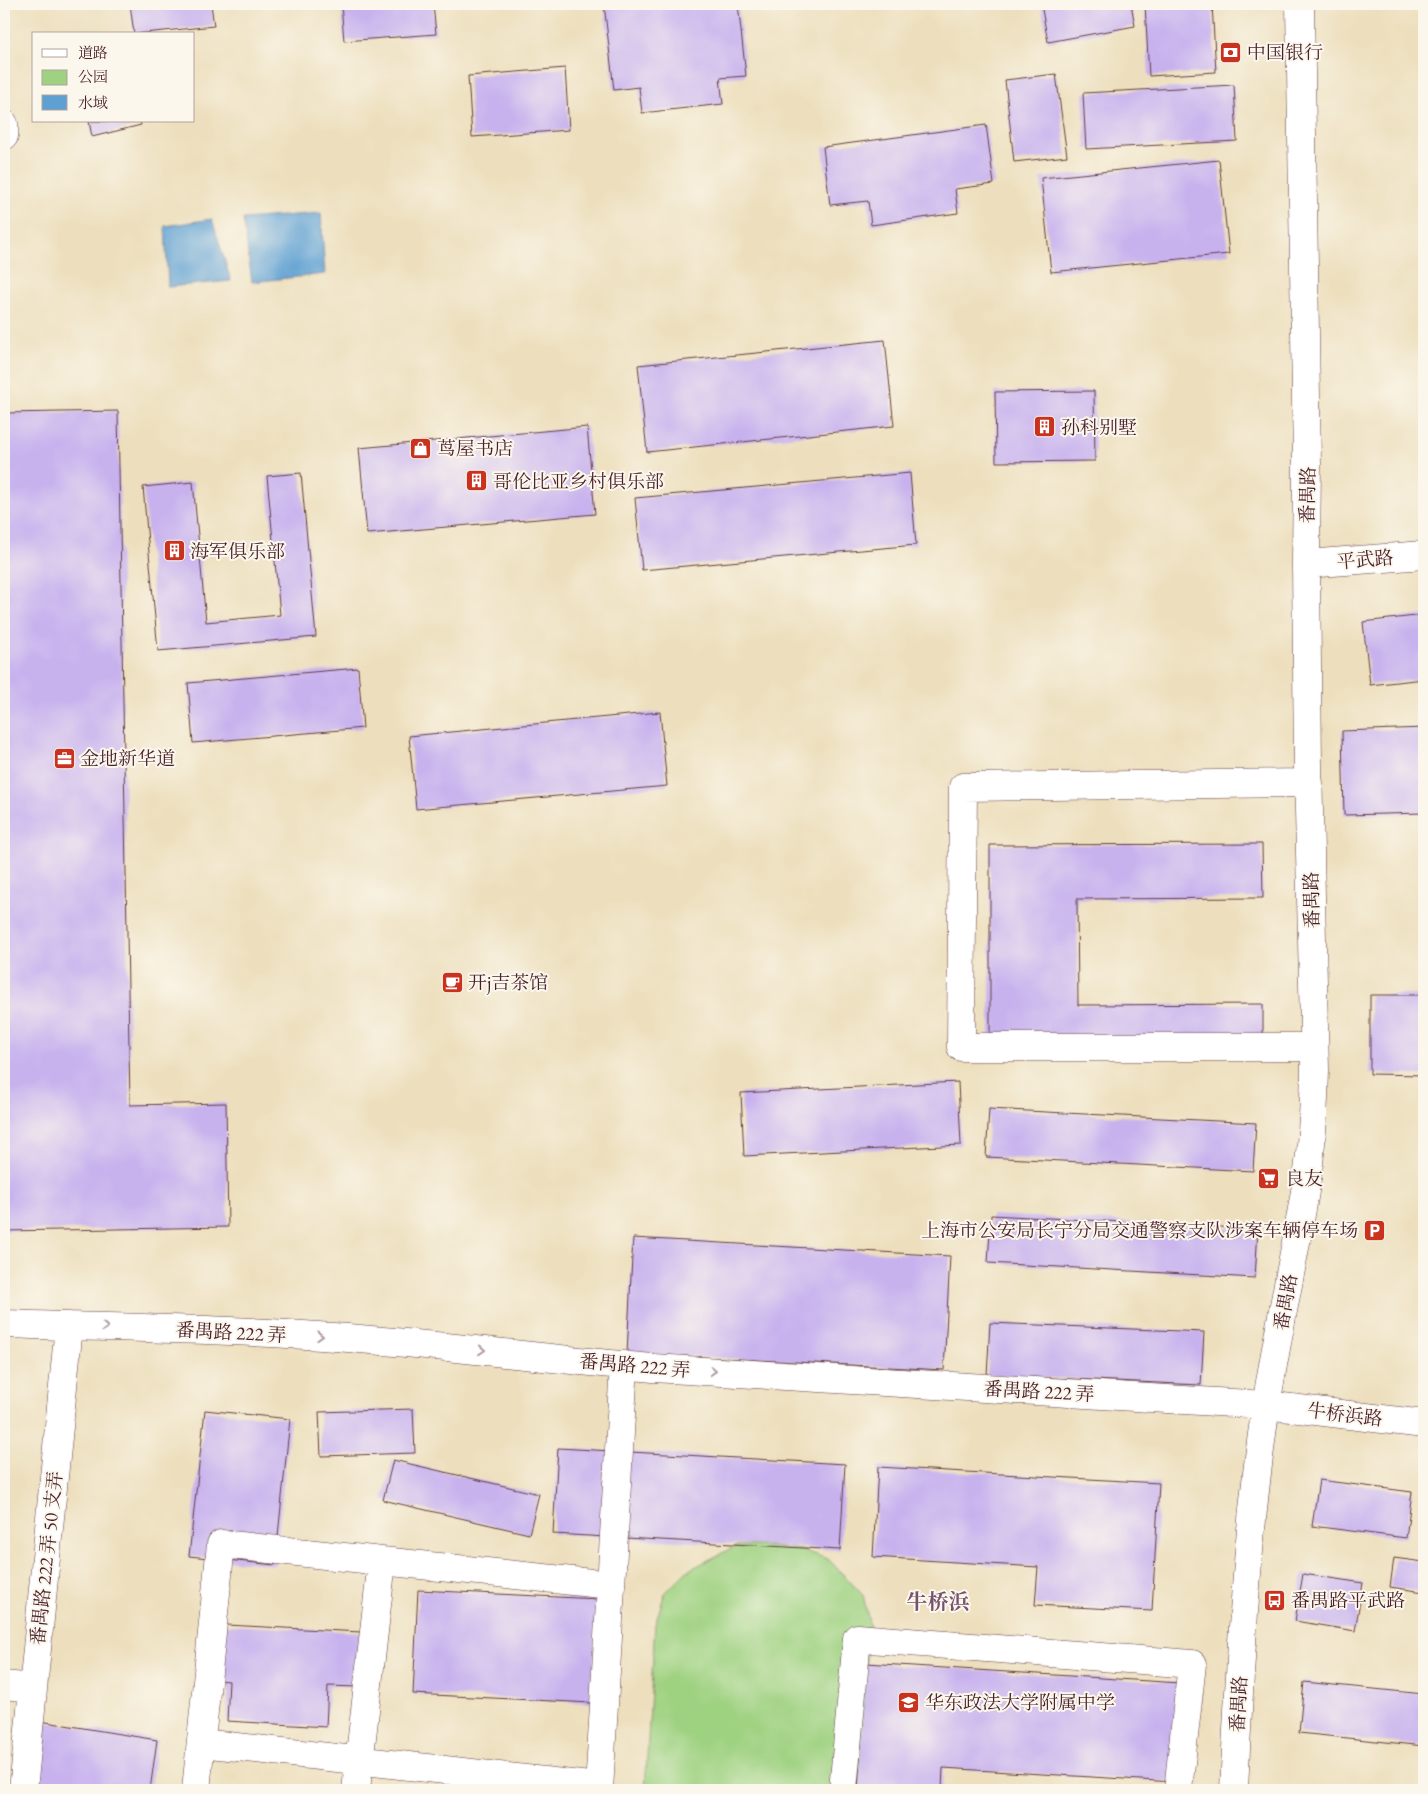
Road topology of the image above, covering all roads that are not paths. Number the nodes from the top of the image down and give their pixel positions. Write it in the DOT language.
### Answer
graph roads {
  1 [pos="1300,4"];
  2 [pos="4,124"];
  3 [pos="4,136"];
  4 [pos="1424,555"];
  5 [pos="1306,564"];
  6 [pos="1309,783"];
  7 [pos="1314,1047"];
  8 [pos="4,1324"];
  9 [pos="69,1326"];
  10 [pos="624,1365"];
  11 [pos="1266,1405"];
  12 [pos="1424,1424"];
  13 [pos="382,1561"];
  14 [pos="611,1586"];
  15 [pos="4,1685"];
  16 [pos="33,1688"];
  17 [pos="201,1743"];
  18 [pos="359,1760"];
  19 [pos="599,1789"];
  20 [pos="23,1790"];
  21 [pos="196,1790"];
  22 [pos="356,1790"];
  23 [pos="843,1790"];
  24 [pos="1178,1790"];
  25 [pos="1234,1790"];
  1 -- 5 [label="street, 番禺路"];
  2 -- 3 [label="street"];
  4 -- 5 [label="street, 平武路"];
  5 -- 6 [label="street, 番禺路"];
  6 -- 7 [label="street, 番禺路"];
  6 -- 7 [label="street"];
  7 -- 11 [label="street, 番禺路"];
  8 -- 9 [label="street, 番禺路 222 弄"];
  9 -- 10 [label="street, 番禺路 222 弄, one-way"];
  9 -- 16 [label="street, 番禺路 222 弄 50 支弄"];
  10 -- 11 [label="street, 番禺路 222 弄, one-way"];
  10 -- 14 [label="street"];
  11 -- 12 [label="street, 牛桥浜路"];
  11 -- 25 [label="street, 番禺路"];
  13 -- 14 [label="street"];
  13 -- 17 [label="street"];
  13 -- 18 [label="street"];
  14 -- 19 [label="street"];
  15 -- 16 [label="street"];
  16 -- 20 [label="street, 番禺路 222 弄 50 支弄"];
  17 -- 18 [label="street"];
  17 -- 21 [label="street"];
  18 -- 19 [label="street"];
  18 -- 22 [label="street"];
  23 -- 24 [label="street"];
}
